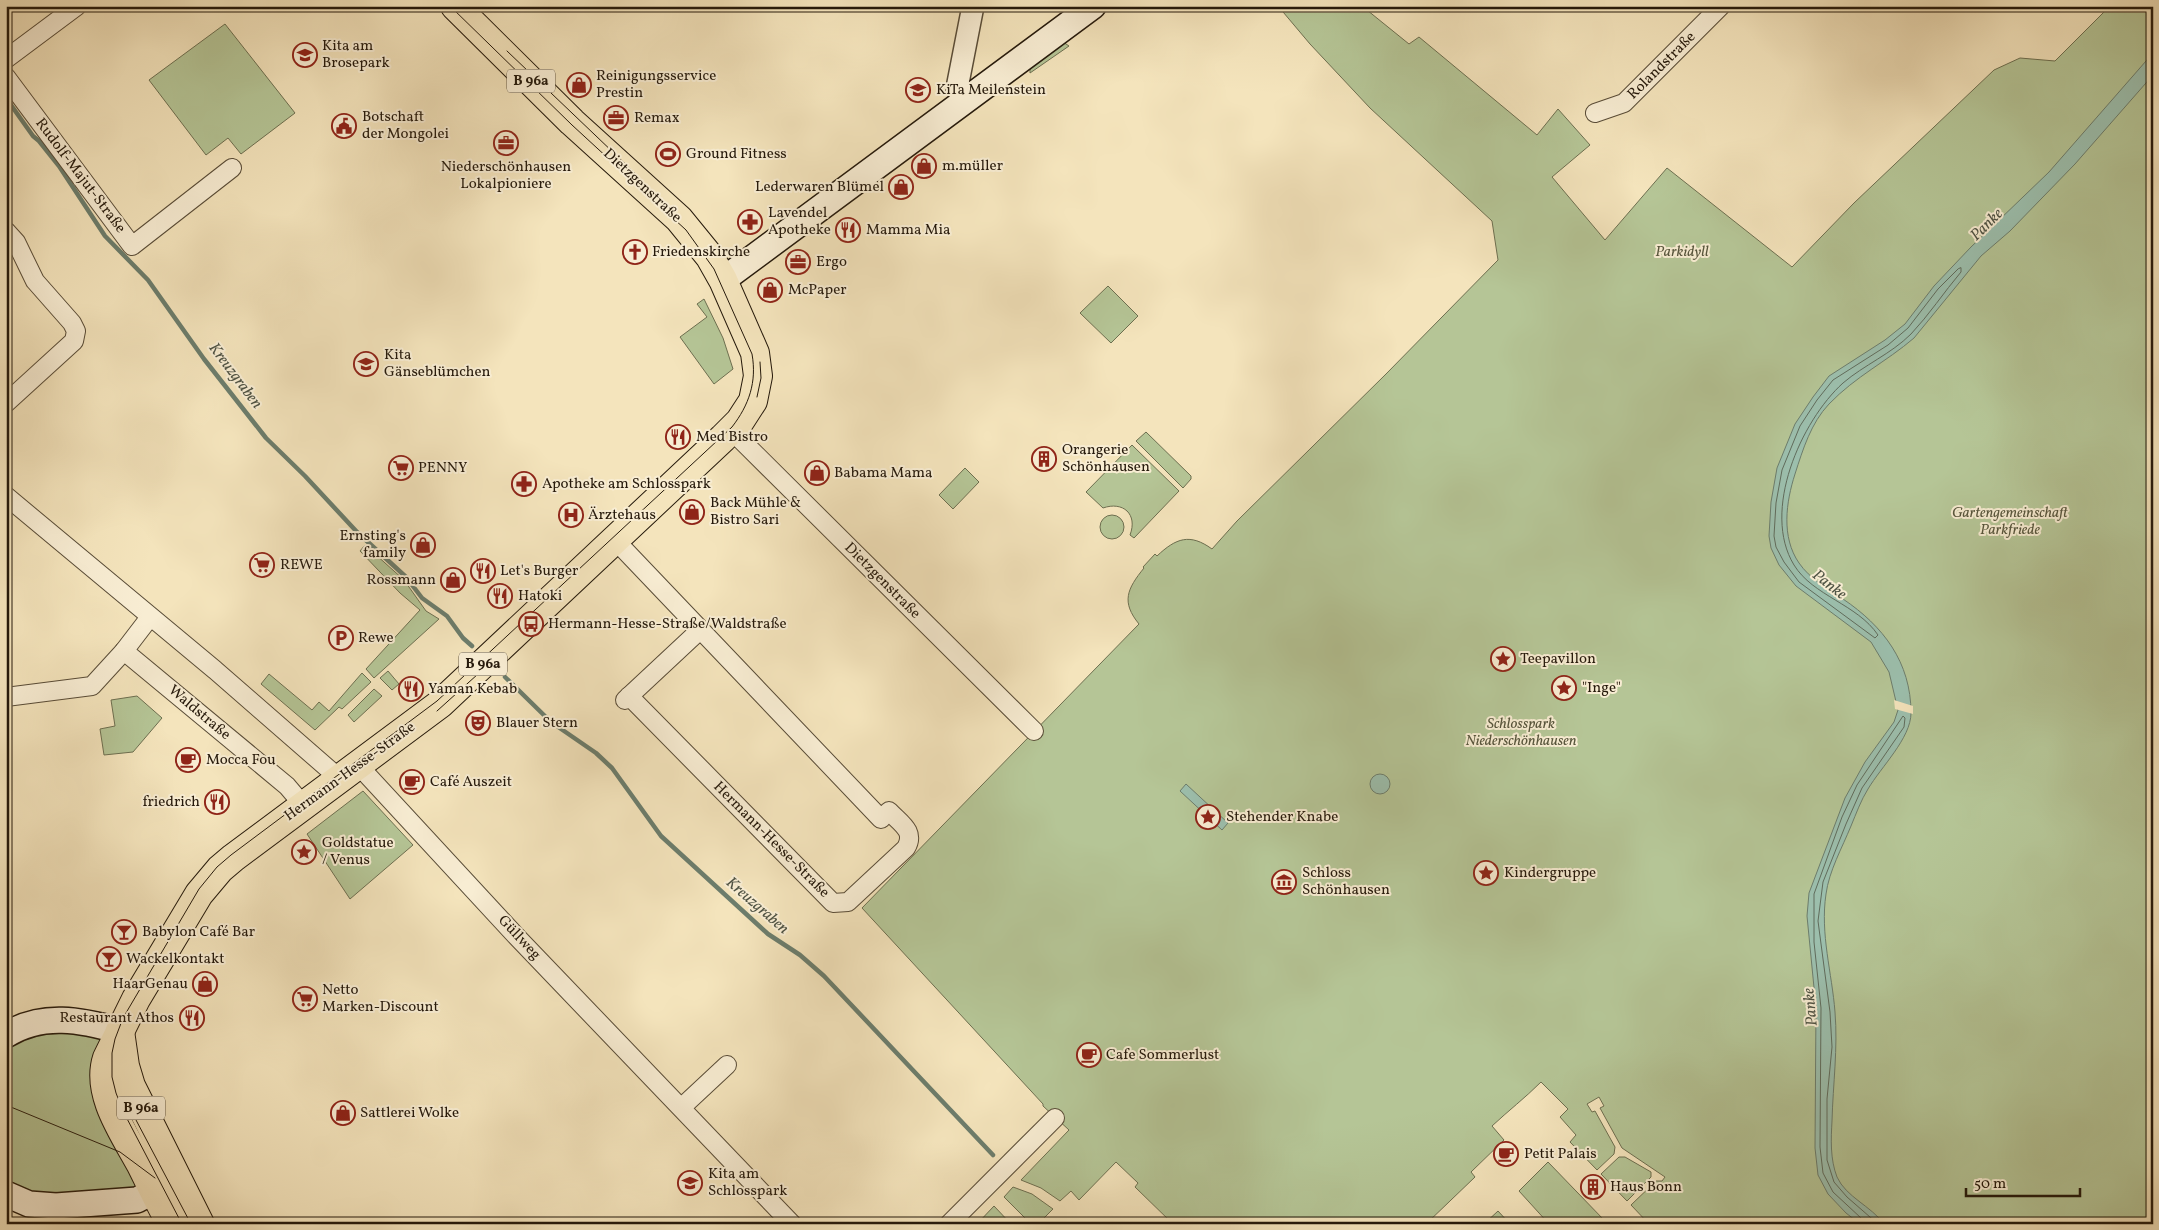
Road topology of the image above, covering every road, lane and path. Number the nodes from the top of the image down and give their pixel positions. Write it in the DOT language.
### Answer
graph roads {
  1 [pos="77,6"];
  2 [pos="455,6"];
  3 [pos="973,6"];
  4 [pos="1093,6"];
  5 [pos="1721,6"];
  6 [pos="6,59"];
  7 [pos="6,77"];
  8 [pos="965,102"];
  9 [pos="1595,113"];
  10 [pos="232,168"];
  11 [pos="6,231"];
  12 [pos="723,280"];
  13 [pos="6,403"];
  14 [pos="727,434"];
  15 [pos="6,496"];
  16 [pos="615,540"];
  17 [pos="150,617"];
  18 [pos="700,630"];
  19 [pos="124,650"];
  20 [pos="6,697"];
  21 [pos="1034,731"];
  22 [pos="349,772"];
  23 [pos="304,806"];
  24 [pos="120,1031"];
  25 [pos="6,1035"];
  26 [pos="727,1065"];
  27 [pos="682,1107"];
  28 [pos="1055,1118"];
  29 [pos="165,1185"];
  30 [pos="6,1194"];
  31 [pos="68,1214"];
  32 [pos="37,1215"];
  33 [pos="170,1224"];
  34 [pos="200,1224"];
  35 [pos="792,1224"];
  36 [pos="950,1224"];
  1 -- 6 [label="street"];
  2 -- 12 [label="main road, Dietzgenstraße / B 96a"];
  3 -- 8 [label="street"];
  4 -- 8 [label="main road"];
  5 -- 9 [label="street, Rolandstraße"];
  7 -- 10 [label="street, Rudolf-Majut-Straße"];
  8 -- 12 [label="main road"];
  11 -- 13 [label="street"];
  12 -- 14 [label="main road, Dietzgenstraße / B 96a"];
  14 -- 16 [label="main road, Hermann-Hesse-Straße / B 96a"];
  14 -- 21 [label="street, Dietzgenstraße"];
  15 -- 17 [label="street"];
  16 -- 18 [label="street, Hermann-Hesse-Straße"];
  16 -- 22 [label="main road, Hermann-Hesse-Straße / B 96a"];
  17 -- 19 [label="street"];
  17 -- 22 [label="street"];
  18 -- 18 [label="street, Hermann-Hesse-Straße"];
  19 -- 20 [label="street"];
  19 -- 23 [label="street, Waldstraße"];
  22 -- 23 [label="main road, Hermann-Hesse-Straße / B 96a"];
  22 -- 27 [label="street, Güllweg"];
  23 -- 24 [label="main road, Hermann-Hesse-Straße / B 96a"];
  24 -- 25 [label="main road"];
  24 -- 29 [label="main road, Hermann-Hesse-Straße"];
  26 -- 27 [label="street"];
  27 -- 35 [label="street, Güllweg"];
  28 -- 36 [label="street"];
  29 -- 31 [label="main road"];
  29 -- 33 [label="main road"];
  29 -- 34 [label="main road"];
  30 -- 32 [label="main road"];
  31 -- 32 [label="main road"];
}
